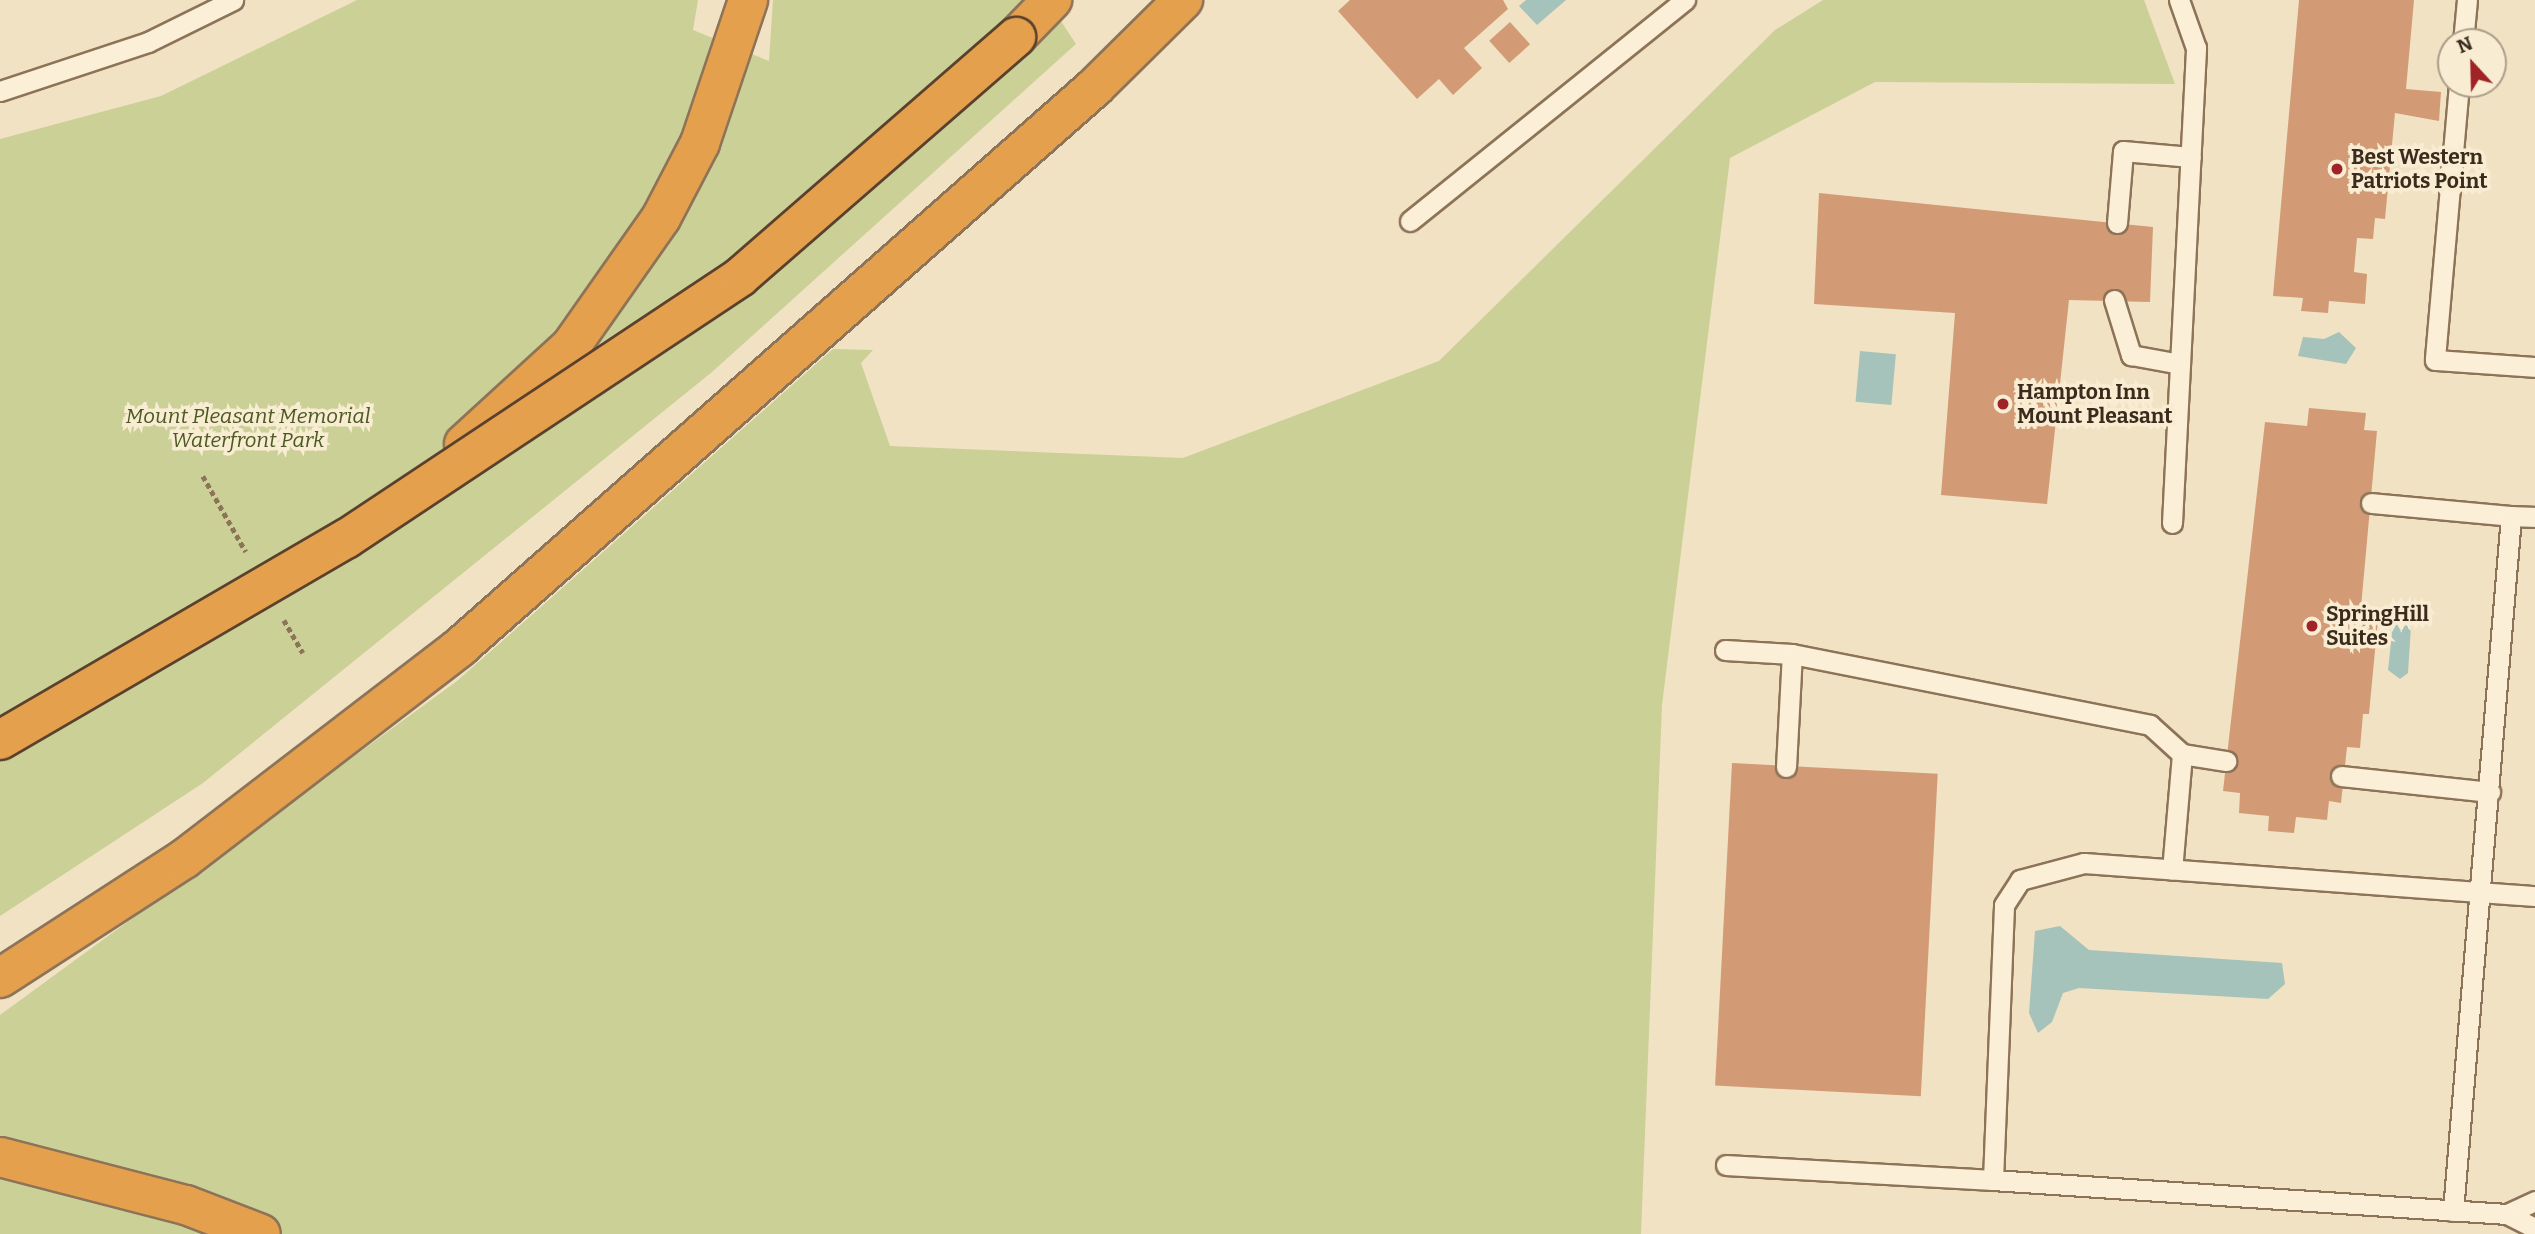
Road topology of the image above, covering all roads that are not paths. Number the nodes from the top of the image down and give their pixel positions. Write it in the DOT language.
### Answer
graph roads {
  1 [pos="233,0"];
  2 [pos="748,0"];
  3 [pos="1052,0"];
  4 [pos="1184,0"];
  5 [pos="1685,0"];
  6 [pos="2179,0"];
  7 [pos="2467,0"];
  8 [pos="2464,28"];
  9 [pos="0,91"];
  10 [pos="2458,98"];
  11 [pos="2191,157"];
  12 [pos="1410,221"];
  13 [pos="2117,223"];
  14 [pos="2114,300"];
  15 [pos="2180,364"];
  16 [pos="2535,367"];
  17 [pos="2371,503"];
  18 [pos="2511,516"];
  19 [pos="2535,517"];
  20 [pos="2172,523"];
  21 [pos="346,539"];
  22 [pos="1725,650"];
  23 [pos="1792,654"];
  24 [pos="0,740"];
  25 [pos="2182,754"];
  26 [pos="2226,761"];
  27 [pos="1786,766"];
  28 [pos="2341,776"];
  29 [pos="2490,792"];
  30 [pos="2172,870"];
  31 [pos="2482,892"];
  32 [pos="2535,896"];
  33 [pos="0,978"];
  34 [pos="0,1157"];
  35 [pos="1726,1165"];
  36 [pos="1993,1181"];
  37 [pos="2535,1202"];
  38 [pos="2453,1211"];
  39 [pos="2507,1214"];
  40 [pos="2535,1228"];
  41 [pos="261,1234"];
  1 -- 9 [label="lane"];
  2 -- 21 [label="highway, bridge"];
  3 -- 21 [label="highway, bridge"];
  4 -- 33 [label="highway"];
  5 -- 12 [label="lane"];
  6 -- 11 [label="lane"];
  7 -- 8 [label="lane"];
  10 -- 16 [label="lane"];
  11 -- 13 [label="lane"];
  11 -- 15 [label="lane"];
  14 -- 15 [label="lane"];
  15 -- 20 [label="lane"];
  17 -- 18 [label="lane"];
  18 -- 19 [label="lane"];
  18 -- 29 [label="lane"];
  21 -- 24 [label="highway, bridge"];
  22 -- 23 [label="lane"];
  23 -- 25 [label="lane"];
  23 -- 27 [label="lane"];
  25 -- 26 [label="lane"];
  25 -- 30 [label="lane"];
  28 -- 29 [label="lane"];
  29 -- 31 [label="lane"];
  30 -- 31 [label="lane"];
  30 -- 36 [label="lane"];
  31 -- 32 [label="lane"];
  31 -- 38 [label="lane"];
  34 -- 41 [label="highway"];
  35 -- 36 [label="lane"];
  36 -- 38 [label="lane"];
  37 -- 39 [label="lane"];
  38 -- 39 [label="lane"];
  39 -- 40 [label="lane"];
}
